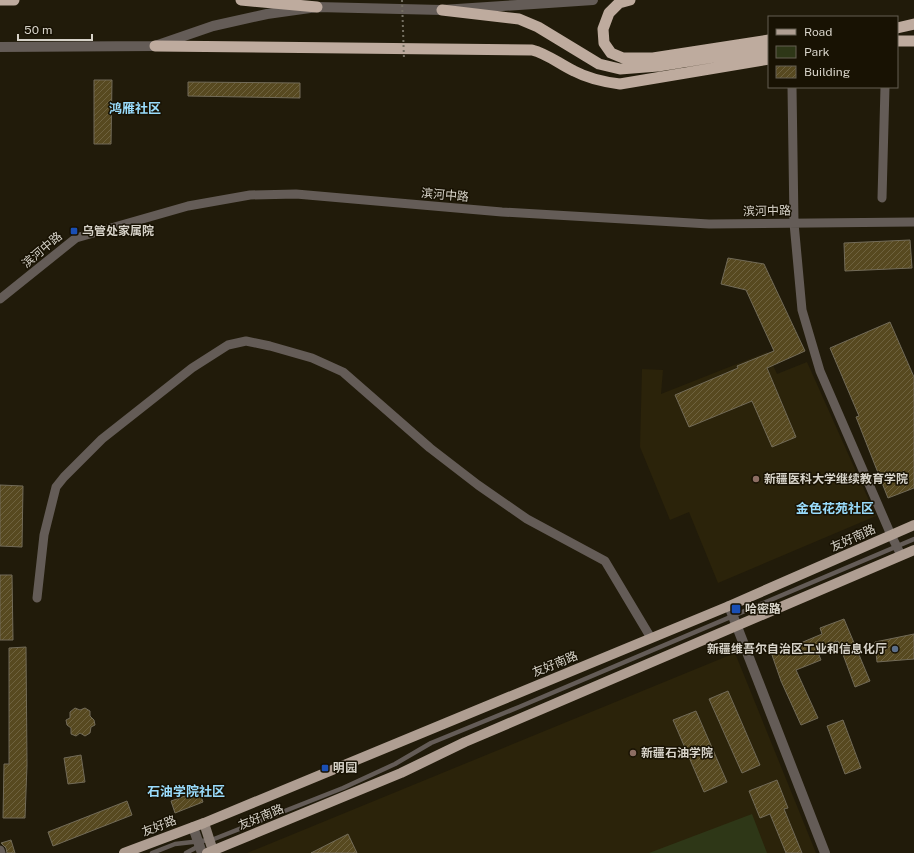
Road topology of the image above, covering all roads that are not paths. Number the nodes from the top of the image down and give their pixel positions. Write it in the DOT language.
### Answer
graph roads {
  1 [pos="0,0"];
  2 [pos="14,0"];
  3 [pos="240,0"];
  4 [pos="593,0"];
  5 [pos="630,0"];
  6 [pos="317,7"];
  7 [pos="442,10"];
  8 [pos="914,16"];
  9 [pos="898,20"];
  10 [pos="914,24"];
  11 [pos="898,28"];
  12 [pos="768,40"];
  13 [pos="898,41"];
  14 [pos="914,41"];
  15 [pos="155,46"];
  16 [pos="0,47"];
  17 [pos="768,48"];
  18 [pos="768,59"];
  19 [pos="655,62"];
  20 [pos="792,88"];
  21 [pos="885,88"];
  22 [pos="882,198"];
  23 [pos="914,222"];
  24 [pos="794,223"];
  25 [pos="0,299"];
  26 [pos="914,525"];
  27 [pos="891,535"];
  28 [pos="914,539"];
  29 [pos="914,550"];
  30 [pos="899,551"];
  31 [pos="37,598"];
  32 [pos="729,606"];
  33 [pos="733,616"];
  34 [pos="737,626"];
  35 [pos="651,638"];
  36 [pos="204,823"];
  37 [pos="193,827"];
  38 [pos="210,840"];
  39 [pos="206,850"];
  40 [pos="124,853"];
  41 [pos="152,853"];
  42 [pos="186,853"];
  43 [pos="825,853"];
  1 -- 2 [label="highway"];
  3 -- 6 [label="highway"];
  4 -- 7 [label="street"];
  5 -- 19 [label="highway"];
  6 -- 7 [label="street"];
  6 -- 15 [label="street"];
  7 -- 19 [label="highway"];
  8 -- 9 [label="highway"];
  10 -- 11 [label="highway"];
  12 -- 19 [label="highway"];
  13 -- 14 [label="highway"];
  15 -- 16 [label="street"];
  15 -- 18 [label="highway"];
  17 -- 19 [label="highway"];
  20 -- 24 [label="street"];
  21 -- 22 [label="street"];
  23 -- 24 [label="street, 滨河中路"];
  24 -- 25 [label="street, 滨河中路"];
  24 -- 27 [label="street"];
  26 -- 27 [label="main road, 友好南路"];
  27 -- 30 [label="street"];
  27 -- 32 [label="main road, 友好南路"];
  28 -- 30 [label="lane"];
  29 -- 30 [label="main road, 友好南路"];
  30 -- 33 [label="lane"];
  30 -- 34 [label="main road, 友好南路"];
  31 -- 35 [label="street"];
  32 -- 33 [label="street"];
  32 -- 35 [label="main road, 友好南路"];
  33 -- 34 [label="street"];
  33 -- 38 [label="lane"];
  34 -- 39 [label="main road, 友好南路"];
  34 -- 43 [label="street"];
  35 -- 36 [label="main road, 友好南路"];
  36 -- 37 [label="main road, 友好路"];
  36 -- 38 [label="main road"];
  37 -- 39 [label="street"];
  37 -- 40 [label="main road, 友好路"];
  38 -- 39 [label="main road"];
  39 -- 41 [label="lane"];
  39 -- 42 [label="lane"];
}
